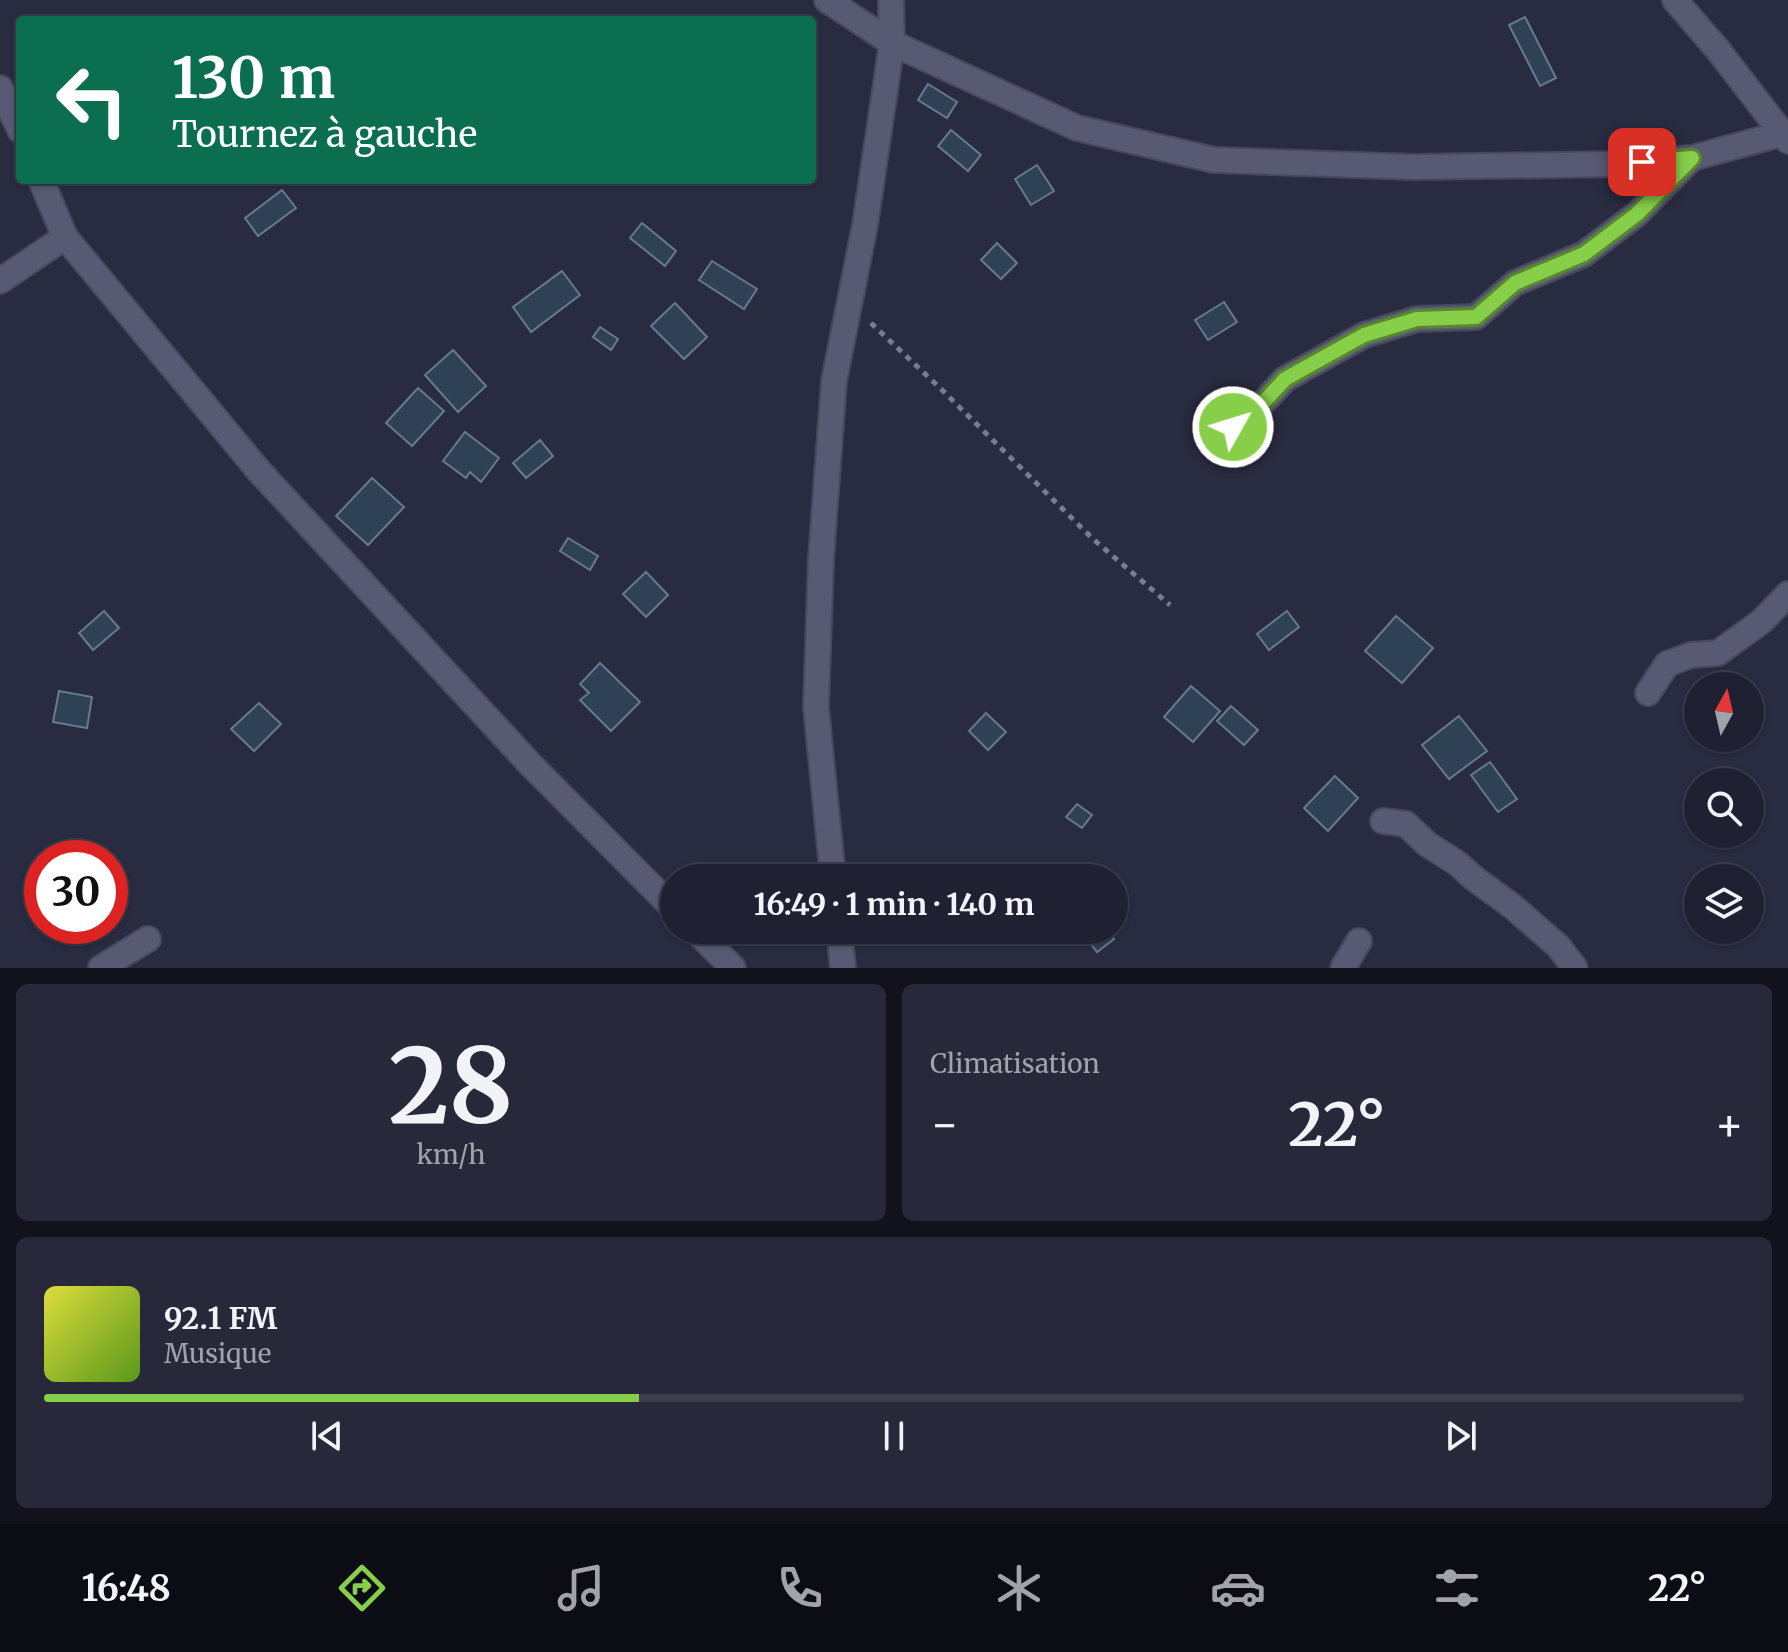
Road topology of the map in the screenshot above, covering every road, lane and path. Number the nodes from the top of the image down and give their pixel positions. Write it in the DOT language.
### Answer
graph roads {
  1 [pos="827,0"];
  2 [pos="891,0"];
  3 [pos="1675,0"];
  4 [pos="892,43"];
  5 [pos="0,88"];
  6 [pos="16,122"];
  7 [pos="1786,135"];
  8 [pos="1692,158"];
  9 [pos="43,184"];
  10 [pos="65,237"];
  11 [pos="0,281"];
  12 [pos="850,303"];
  13 [pos="1233,427"];
  14 [pos="1788,594"];
  15 [pos="1170,605"];
  16 [pos="1648,693"];
  17 [pos="1383,821"];
  18 [pos="832,864"];
  19 [pos="660,895"];
  20 [pos="148,939"];
  21 [pos="1359,941"];
  22 [pos="709,944"];
  23 [pos="840,944"];
  24 [pos="101,968"];
  25 [pos="733,968"];
  26 [pos="843,968"];
  27 [pos="1343,968"];
  28 [pos="1575,968"];
  1 -- 4 [label="street"];
  2 -- 4 [label="street"];
  3 -- 7 [label="street"];
  4 -- 8 [label="street"];
  4 -- 12 [label="street"];
  5 -- 6 [label="street"];
  7 -- 8 [label="street"];
  8 -- 13 [label="street"];
  9 -- 10 [label="street"];
  10 -- 11 [label="street"];
  10 -- 19 [label="street"];
  12 -- 15 [label="path"];
  12 -- 18 [label="street"];
  14 -- 16 [label="street"];
  17 -- 28 [label="street"];
  20 -- 24 [label="street"];
  21 -- 27 [label="street"];
  22 -- 25 [label="street"];
  23 -- 26 [label="street"];
}
